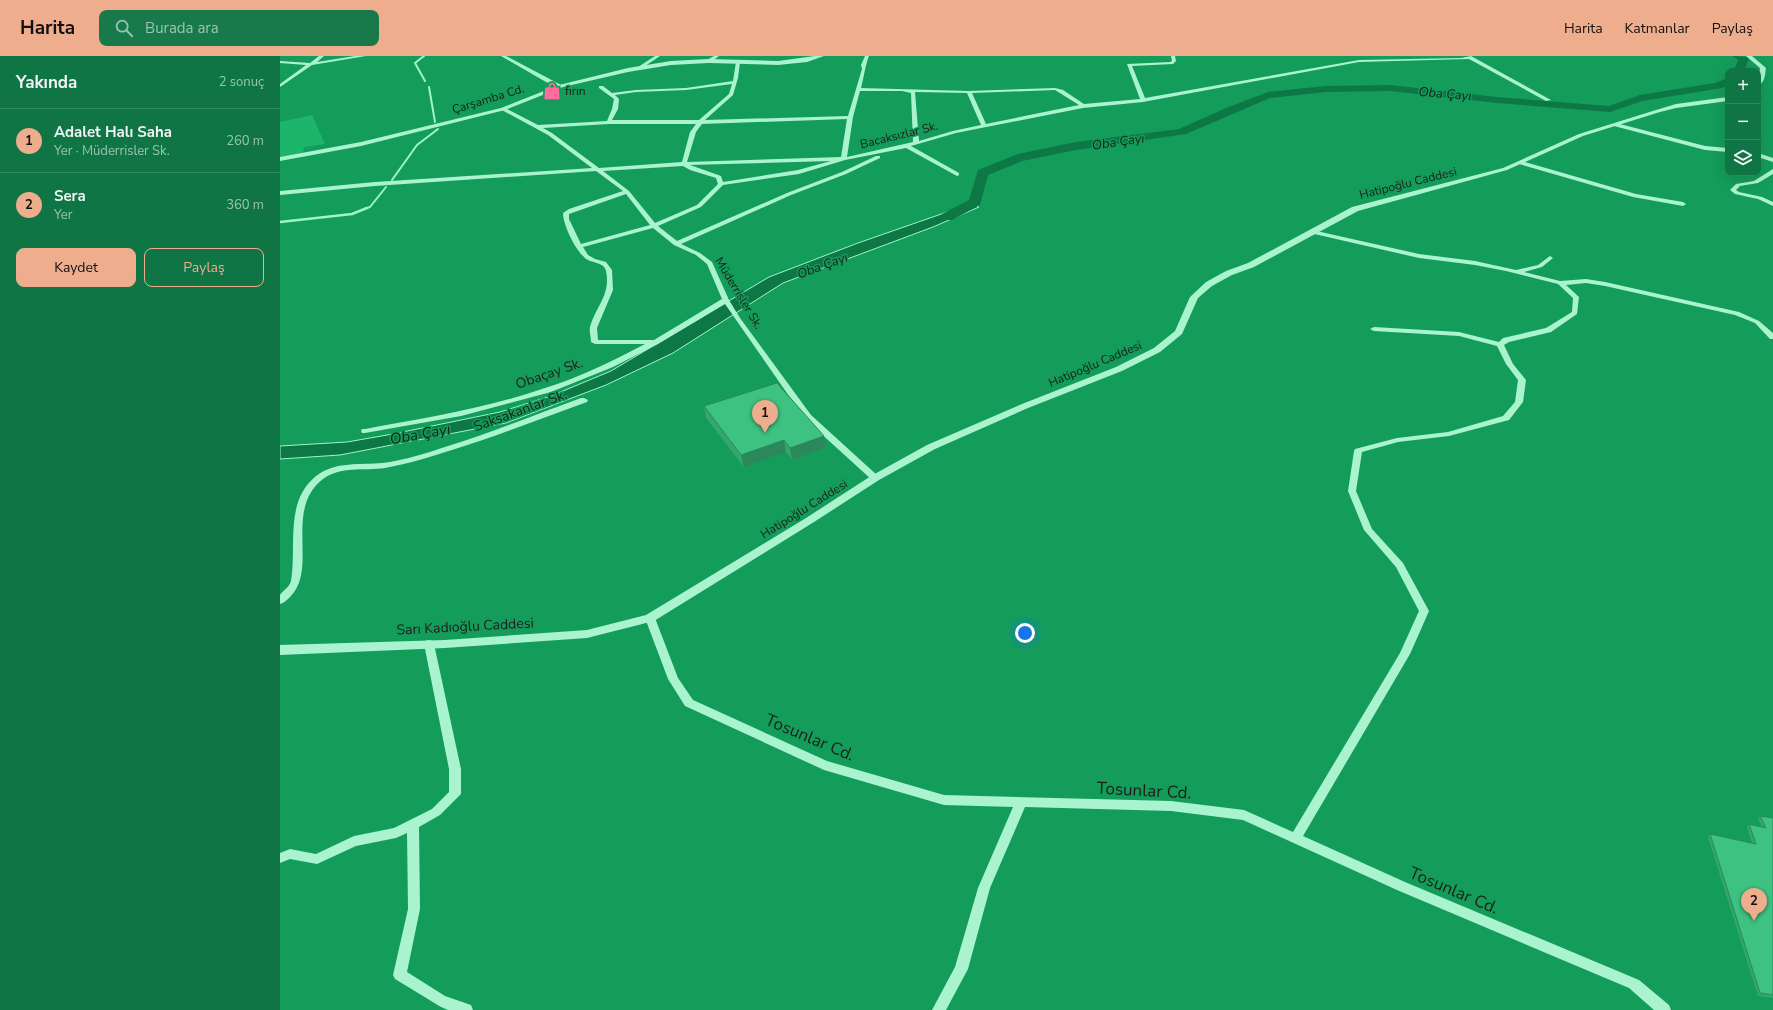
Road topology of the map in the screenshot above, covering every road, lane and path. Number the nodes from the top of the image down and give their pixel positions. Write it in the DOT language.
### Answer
graph roads {
  1 [pos="322,56"];
  2 [pos="364,56"];
  3 [pos="503,56"];
  4 [pos="658,56"];
  5 [pos="717,56"];
  6 [pos="821,56"];
  7 [pos="867,56"];
  8 [pos="1173,56"];
  9 [pos="1749,56"];
  10 [pos="1469,57"];
  11 [pos="708,61"];
  12 [pos="280,62"];
  13 [pos="738,62"];
  14 [pos="310,64"];
  15 [pos="636,69"];
  16 [pos="1761,80"];
  17 [pos="735,82"];
  18 [pos="280,86"];
  19 [pos="561,86"];
  20 [pos="601,87"];
  21 [pos="858,89"];
  22 [pos="909,90"];
  23 [pos="969,92"];
  24 [pos="612,94"];
  25 [pos="1725,99"];
  26 [pos="1143,100"];
  27 [pos="1548,100"];
  28 [pos="1082,106"];
  29 [pos="503,109"];
  30 [pos="850,118"];
  31 [pos="609,122"];
  32 [pos="700,122"];
  33 [pos="1616,125"];
  34 [pos="984,126"];
  35 [pos="537,127"];
  36 [pos="916,143"];
  37 [pos="906,146"];
  38 [pos="1725,150"];
  39 [pos="1761,156"];
  40 [pos="280,159"];
  41 [pos="844,159"];
  42 [pos="1773,160"];
  43 [pos="1521,163"];
  44 [pos="684,164"];
  45 [pos="597,169"];
  46 [pos="1773,171"];
  47 [pos="957,174"];
  48 [pos="721,184"];
  49 [pos="627,192"];
  50 [pos="280,193"];
  51 [pos="1683,204"];
  52 [pos="1773,204"];
  53 [pos="654,226"];
  54 [pos="1312,232"];
  55 [pos="676,244"];
  56 [pos="580,246"];
  57 [pos="1550,258"];
  58 [pos="1516,271"];
  59 [pos="1560,283"];
  60 [pos="726,300"];
  61 [pos="1374,329"];
  62 [pos="1773,337"];
  63 [pos="655,342"];
  64 [pos="1500,345"];
  65 [pos="584,400"];
  66 [pos="365,431"];
  67 [pos="875,478"];
  68 [pos="280,602"];
  69 [pos="650,618"];
  70 [pos="429,644"];
  71 [pos="280,650"];
  72 [pos="1021,802"];
  73 [pos="413,824"];
  74 [pos="1296,838"];
  75 [pos="280,858"];
  76 [pos="466,1010"];
  77 [pos="939,1010"];
  78 [pos="1664,1010"];
  1 -- 14 [label="street"];
  2 -- 14 [label="street"];
  3 -- 19 [label="street"];
  4 -- 15 [label="street"];
  5 -- 11 [label="street"];
  6 -- 13 [label="street, Çarşamba Cd."];
  7 -- 21 [label="street"];
  8 -- 26 [label="street"];
  9 -- 16 [label="street"];
  10 -- 26 [label="street, Bacaksızlar Sk."];
  10 -- 27 [label="street"];
  11 -- 13 [label="street, Çarşamba Cd."];
  11 -- 15 [label="street, Çarşamba Cd."];
  12 -- 14 [label="street"];
  13 -- 17 [label="street"];
  14 -- 18 [label="street"];
  15 -- 19 [label="street, Çarşamba Cd."];
  17 -- 24 [label="street"];
  17 -- 32 [label="street"];
  19 -- 29 [label="street, Çarşamba Cd."];
  20 -- 24 [label="street"];
  21 -- 22 [label="street"];
  21 -- 30 [label="street"];
  22 -- 23 [label="street"];
  22 -- 36 [label="street"];
  23 -- 28 [label="street"];
  23 -- 34 [label="street"];
  24 -- 31 [label="street"];
  25 -- 33 [label="street, Hatipoğlu Caddesi"];
  26 -- 28 [label="street, Bacaksızlar Sk."];
  28 -- 34 [label="street, Bacaksızlar Sk."];
  29 -- 35 [label="street, Müderrisler Sk."];
  29 -- 40 [label="street, Çarşamba Cd."];
  30 -- 32 [label="street"];
  30 -- 41 [label="street"];
  31 -- 32 [label="street"];
  31 -- 35 [label="street"];
  32 -- 44 [label="street"];
  33 -- 38 [label="street"];
  33 -- 43 [label="street, Hatipoğlu Caddesi"];
  34 -- 36 [label="street, Bacaksızlar Sk."];
  35 -- 45 [label="street, Müderrisler Sk."];
  36 -- 37 [label="street, Bacaksızlar Sk."];
  37 -- 41 [label="street, Bacaksızlar Sk."];
  37 -- 47 [label="street"];
  37 -- 55 [label="street"];
  39 -- 42 [label="street"];
  41 -- 44 [label="street"];
  41 -- 48 [label="street, Bacaksızlar Sk."];
  43 -- 51 [label="street"];
  43 -- 54 [label="street, Hatipoğlu Caddesi"];
  44 -- 45 [label="street"];
  44 -- 48 [label="street"];
  45 -- 49 [label="street, Müderrisler Sk."];
  45 -- 50 [label="street"];
  46 -- 52 [label="street"];
  48 -- 53 [label="street"];
  49 -- 53 [label="street, Müderrisler Sk."];
  49 -- 56 [label="street"];
  53 -- 55 [label="street, Müderrisler Sk."];
  53 -- 56 [label="street"];
  54 -- 58 [label="street"];
  54 -- 67 [label="street, Hatipoğlu Caddesi"];
  55 -- 60 [label="street, Müderrisler Sk."];
  56 -- 63 [label="street"];
  57 -- 58 [label="street"];
  58 -- 59 [label="street"];
  59 -- 62 [label="street"];
  59 -- 64 [label="street"];
  60 -- 63 [label="street, Obaçay Sk."];
  60 -- 67 [label="street, Müderrisler Sk."];
  61 -- 64 [label="street"];
  63 -- 66 [label="street, Obaçay Sk."];
  64 -- 74 [label="street"];
  65 -- 68 [label="street, Saksakanlar Sk."];
  67 -- 69 [label="street, Hatipoğlu Caddesi"];
  69 -- 70 [label="street, Sarı Kadıoğlu Caddesi"];
  69 -- 72 [label="street, Tosunlar Cd."];
  70 -- 71 [label="street, Sarı Kadıoğlu Caddesi"];
  70 -- 73 [label="street"];
  72 -- 74 [label="street, Tosunlar Cd."];
  72 -- 77 [label="street"];
  73 -- 75 [label="street"];
  73 -- 76 [label="street"];
  74 -- 78 [label="street, Tosunlar Cd."];
}
